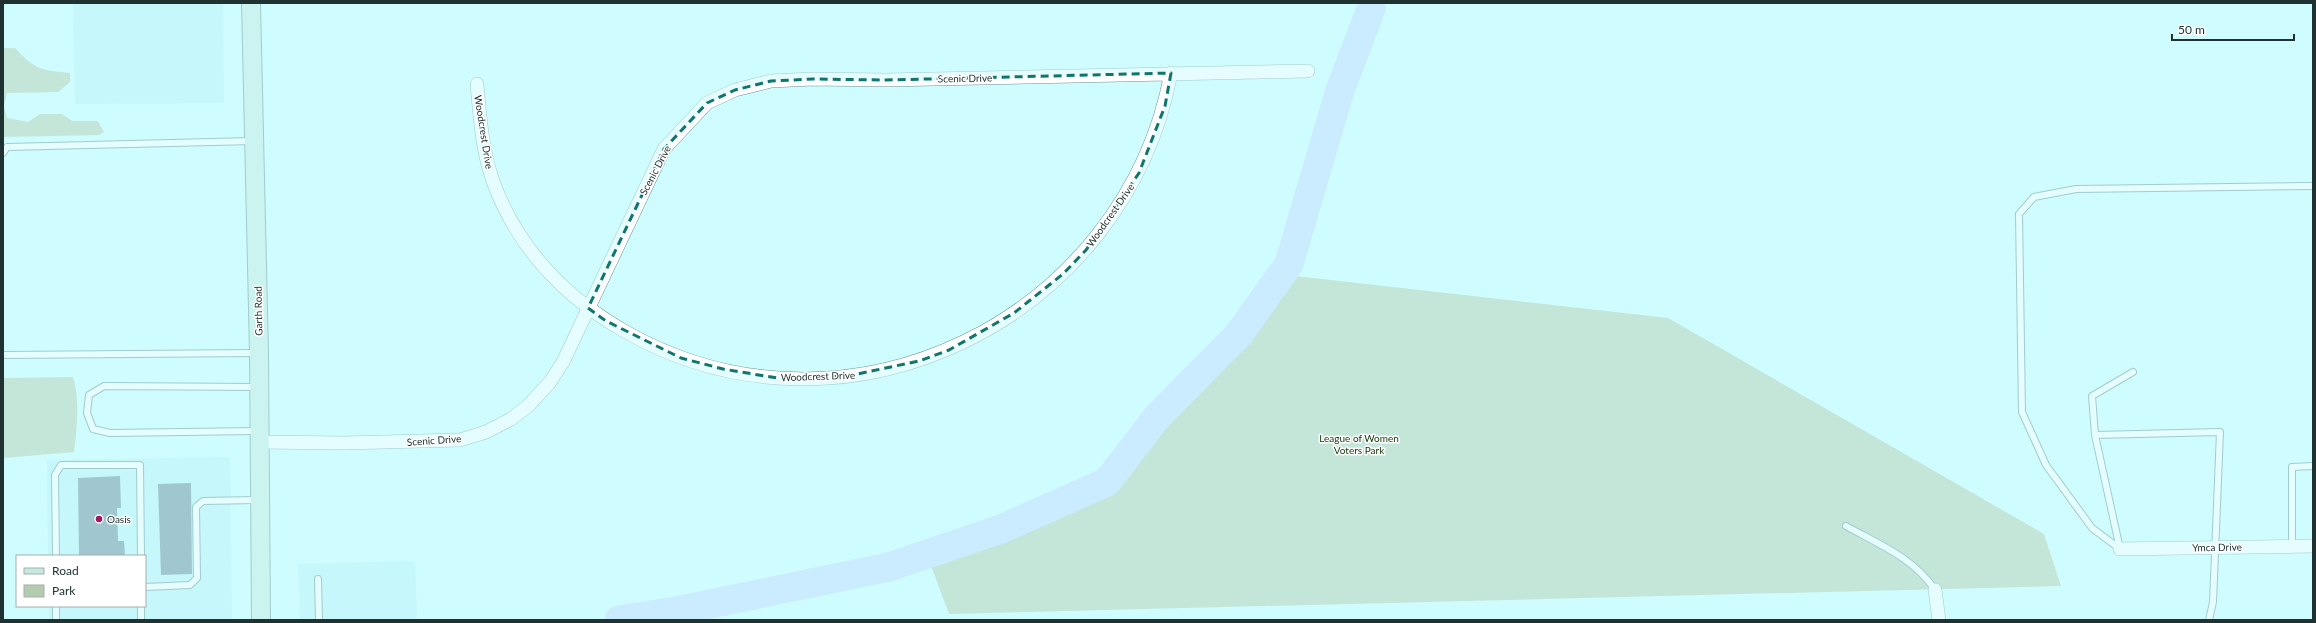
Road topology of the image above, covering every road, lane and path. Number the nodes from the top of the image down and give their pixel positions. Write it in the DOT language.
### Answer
graph roads {
  1 [pos="251,3"];
  2 [pos="1308,71"];
  3 [pos="1172,73"];
  4 [pos="476,84"];
  5 [pos="255,140"];
  6 [pos="3,152"];
  7 [pos="2313,186"];
  8 [pos="588,308"];
  9 [pos="259,353"];
  10 [pos="3,355"];
  11 [pos="2133,372"];
  12 [pos="259,387"];
  13 [pos="2095,435"];
  14 [pos="260,436"];
  15 [pos="2313,466"];
  16 [pos="260,500"];
  17 [pos="1846,526"];
  18 [pos="2292,546"];
  19 [pos="2313,546"];
  20 [pos="2216,547"];
  21 [pos="2120,549"];
  22 [pos="56,555"];
  23 [pos="141,555"];
  24 [pos="318,579"];
  25 [pos="146,587"];
  26 [pos="1935,590"];
  27 [pos="56,607"];
  28 [pos="141,607"];
  29 [pos="56,620"];
  30 [pos="141,620"];
  31 [pos="260,620"];
  32 [pos="319,620"];
  33 [pos="1939,620"];
  34 [pos="2209,620"];
  1 -- 5 [label="main road, Garth Road"];
  2 -- 3 [label="street, Scenic Drive"];
  3 -- 8 [label="street, Scenic Drive"];
  3 -- 8 [label="street, Woodcrest Drive"];
  4 -- 8 [label="street, Woodcrest Drive"];
  5 -- 6 [label="lane"];
  5 -- 9 [label="main road, Garth Road"];
  7 -- 21 [label="lane"];
  8 -- 14 [label="street, Scenic Drive"];
  9 -- 10 [label="lane"];
  9 -- 12 [label="main road, Garth Road"];
  11 -- 13 [label="lane"];
  12 -- 14 [label="main road, Garth Road"];
  12 -- 14 [label="lane"];
  13 -- 20 [label="lane"];
  13 -- 21 [label="lane"];
  14 -- 16 [label="main road, Garth Road"];
  15 -- 18 [label="lane"];
  16 -- 25 [label="lane"];
  16 -- 31 [label="main road, Garth Road"];
  17 -- 26 [label="lane"];
  18 -- 19 [label="street, Ymca Drive"];
  18 -- 20 [label="street, Ymca Drive"];
  20 -- 21 [label="street, Ymca Drive"];
  20 -- 34 [label="lane"];
  22 -- 23 [label="lane"];
  24 -- 32 [label="lane"];
  26 -- 33 [label="street"];
  27 -- 29 [label="lane"];
  28 -- 30 [label="lane"];
}
